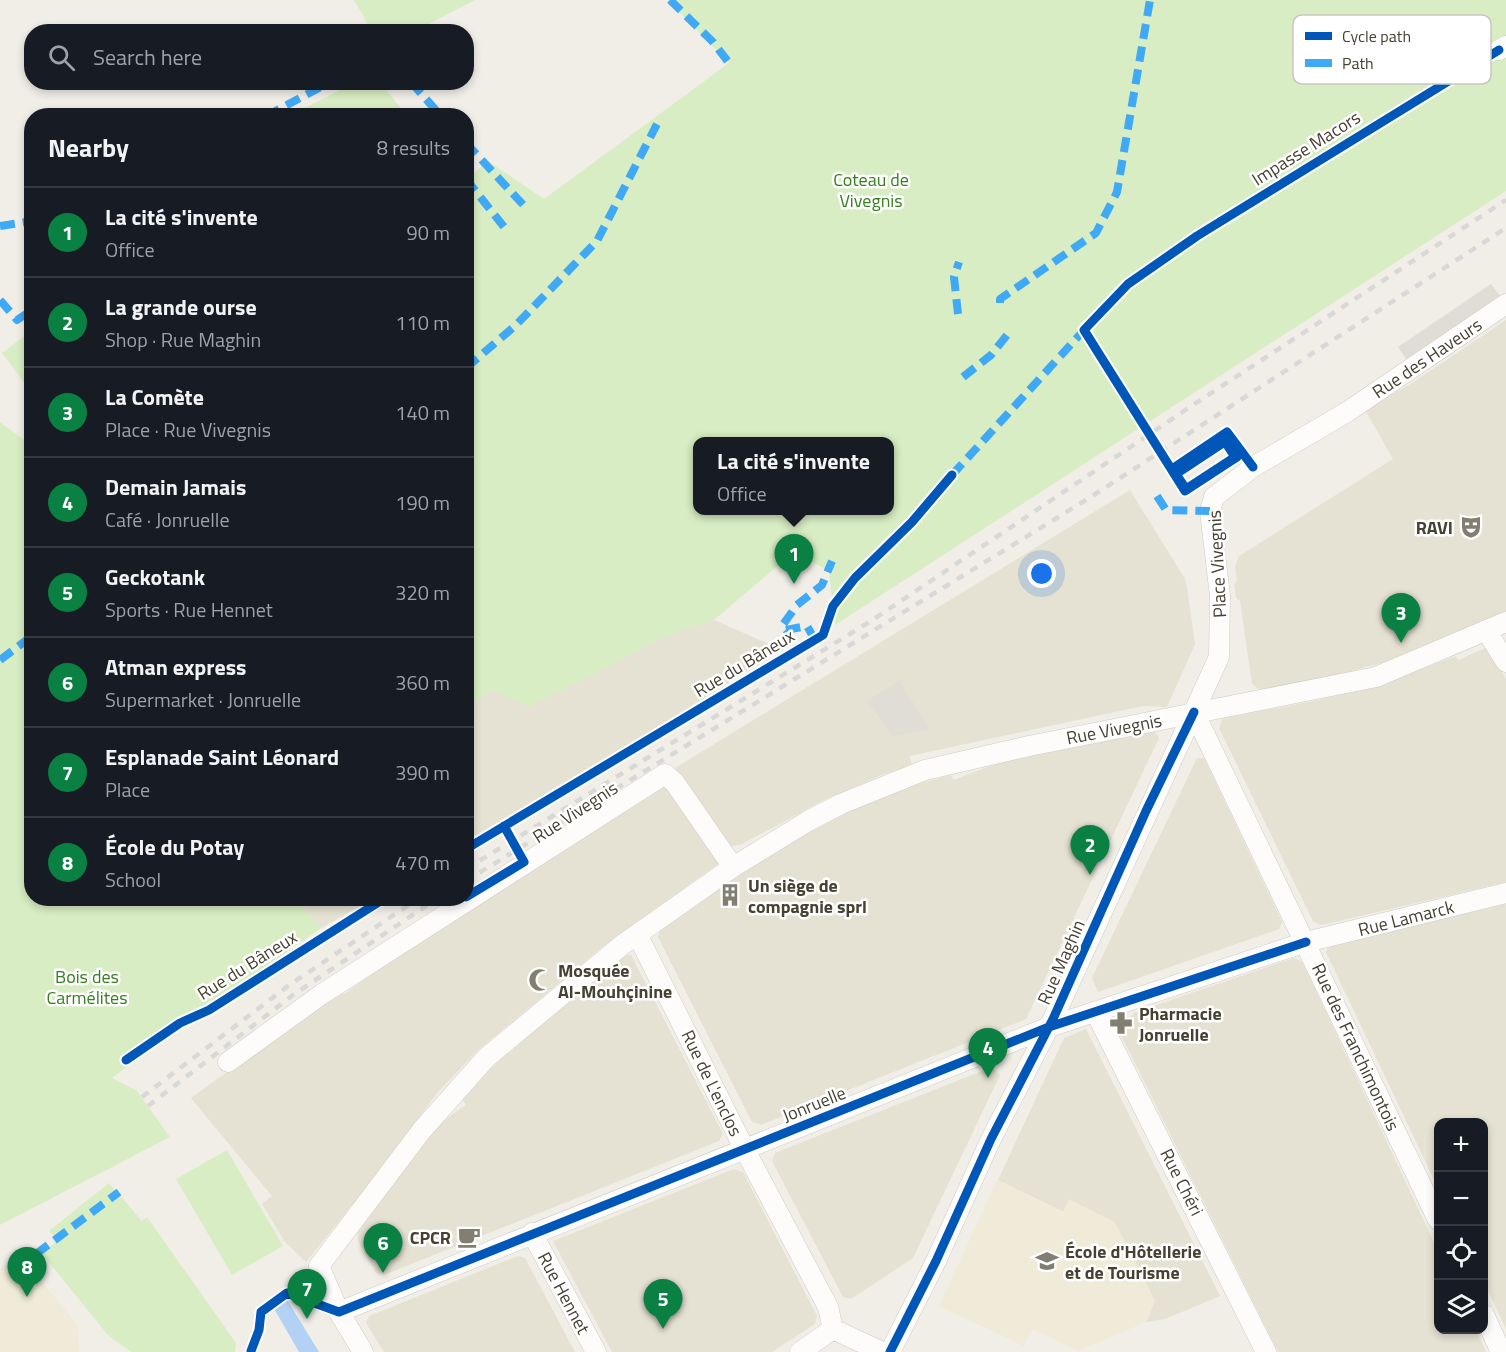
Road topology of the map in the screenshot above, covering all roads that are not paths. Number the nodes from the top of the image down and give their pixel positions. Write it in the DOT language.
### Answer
graph roads {
  1 [pos="1506,304"];
  2 [pos="1347,412"];
  3 [pos="1506,622"];
  4 [pos="1486,630"];
  5 [pos="1506,662"];
  6 [pos="1194,712"];
  7 [pos="733,867"];
  8 [pos="1506,893"];
  9 [pos="474,897"];
  10 [pos="459,906"];
  11 [pos="637,934"];
  12 [pos="1306,942"];
  13 [pos="1096,1012"];
  14 [pos="1049,1027"];
  15 [pos="228,1062"];
  16 [pos="745,1150"];
  17 [pos="1434,1213"];
  18 [pos="532,1233"];
  19 [pos="339,1312"];
  20 [pos="1488,1324"];
  21 [pos="833,1329"];
  22 [pos="363,1352"];
  23 [pos="596,1352"];
  24 [pos="800,1352"];
  25 [pos="882,1352"];
  26 [pos="890,1352"];
  27 [pos="1266,1352"];
  28 [pos="1501,1352"];
  1 -- 2 [label="street, Rue des Haveurs"];
  2 -- 6 [label="street, Place Vivegnis"];
  3 -- 4 [label="street, Rue Vivegnis"];
  4 -- 5 [label="street"];
  4 -- 6 [label="street, Rue Vivegnis"];
  6 -- 7 [label="street, Rue Vivegnis"];
  6 -- 12 [label="street, Rue des Franchimontois"];
  6 -- 14 [label="street, Rue Maghin"];
  7 -- 9 [label="street, Rue Vivegnis"];
  7 -- 11 [label="street, Rue Vivegnis"];
  8 -- 12 [label="street, Rue Lamarck"];
  10 -- 15 [label="street, Rue Vivegnis"];
  11 -- 16 [label="street, Rue de L'enclos"];
  11 -- 19 [label="street, Rue Vivegnis"];
  12 -- 13 [label="street, Jonruelle"];
  12 -- 17 [label="street, Rue des Franchimontois"];
  13 -- 14 [label="street, Jonruelle"];
  13 -- 27 [label="street, Rue Chéri"];
  14 -- 16 [label="street, Jonruelle"];
  14 -- 26 [label="street, Rue Maghin"];
  16 -- 18 [label="street, Jonruelle"];
  16 -- 21 [label="street, Rue de L'enclos"];
  18 -- 19 [label="street, Jonruelle"];
  18 -- 23 [label="street, Rue Hennet"];
  19 -- 22 [label="street"];
  20 -- 28 [label="street"];
  21 -- 24 [label="street"];
  21 -- 25 [label="street"];
}
